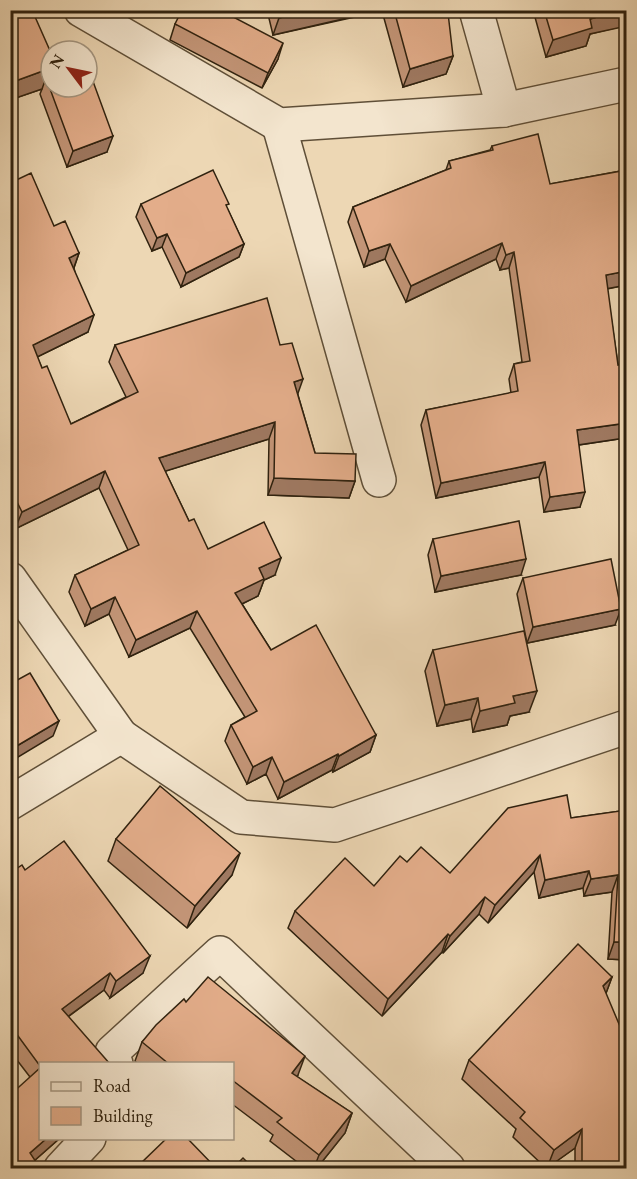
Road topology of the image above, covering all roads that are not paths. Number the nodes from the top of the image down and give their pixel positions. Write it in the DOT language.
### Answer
graph roads {
  1 [pos="81,10"];
  2 [pos="476,10"];
  3 [pos="627,84"];
  4 [pos="504,110"];
  5 [pos="279,125"];
  6 [pos="379,480"];
  7 [pos="10,579"];
  8 [pos="627,727"];
  9 [pos="121,736"];
  10 [pos="10,803"];
  11 [pos="115,1062"];
  12 [pos="87,1140"];
  13 [pos="61,1168"];
  14 [pos="448,1168"];
  1 -- 5 [label="street"];
  2 -- 4 [label="street"];
  3 -- 4 [label="street"];
  4 -- 5 [label="street"];
  5 -- 6 [label="street"];
  7 -- 9 [label="street"];
  8 -- 9 [label="street"];
  9 -- 10 [label="street"];
  11 -- 14 [label="street"];
  12 -- 13 [label="street"];
}
